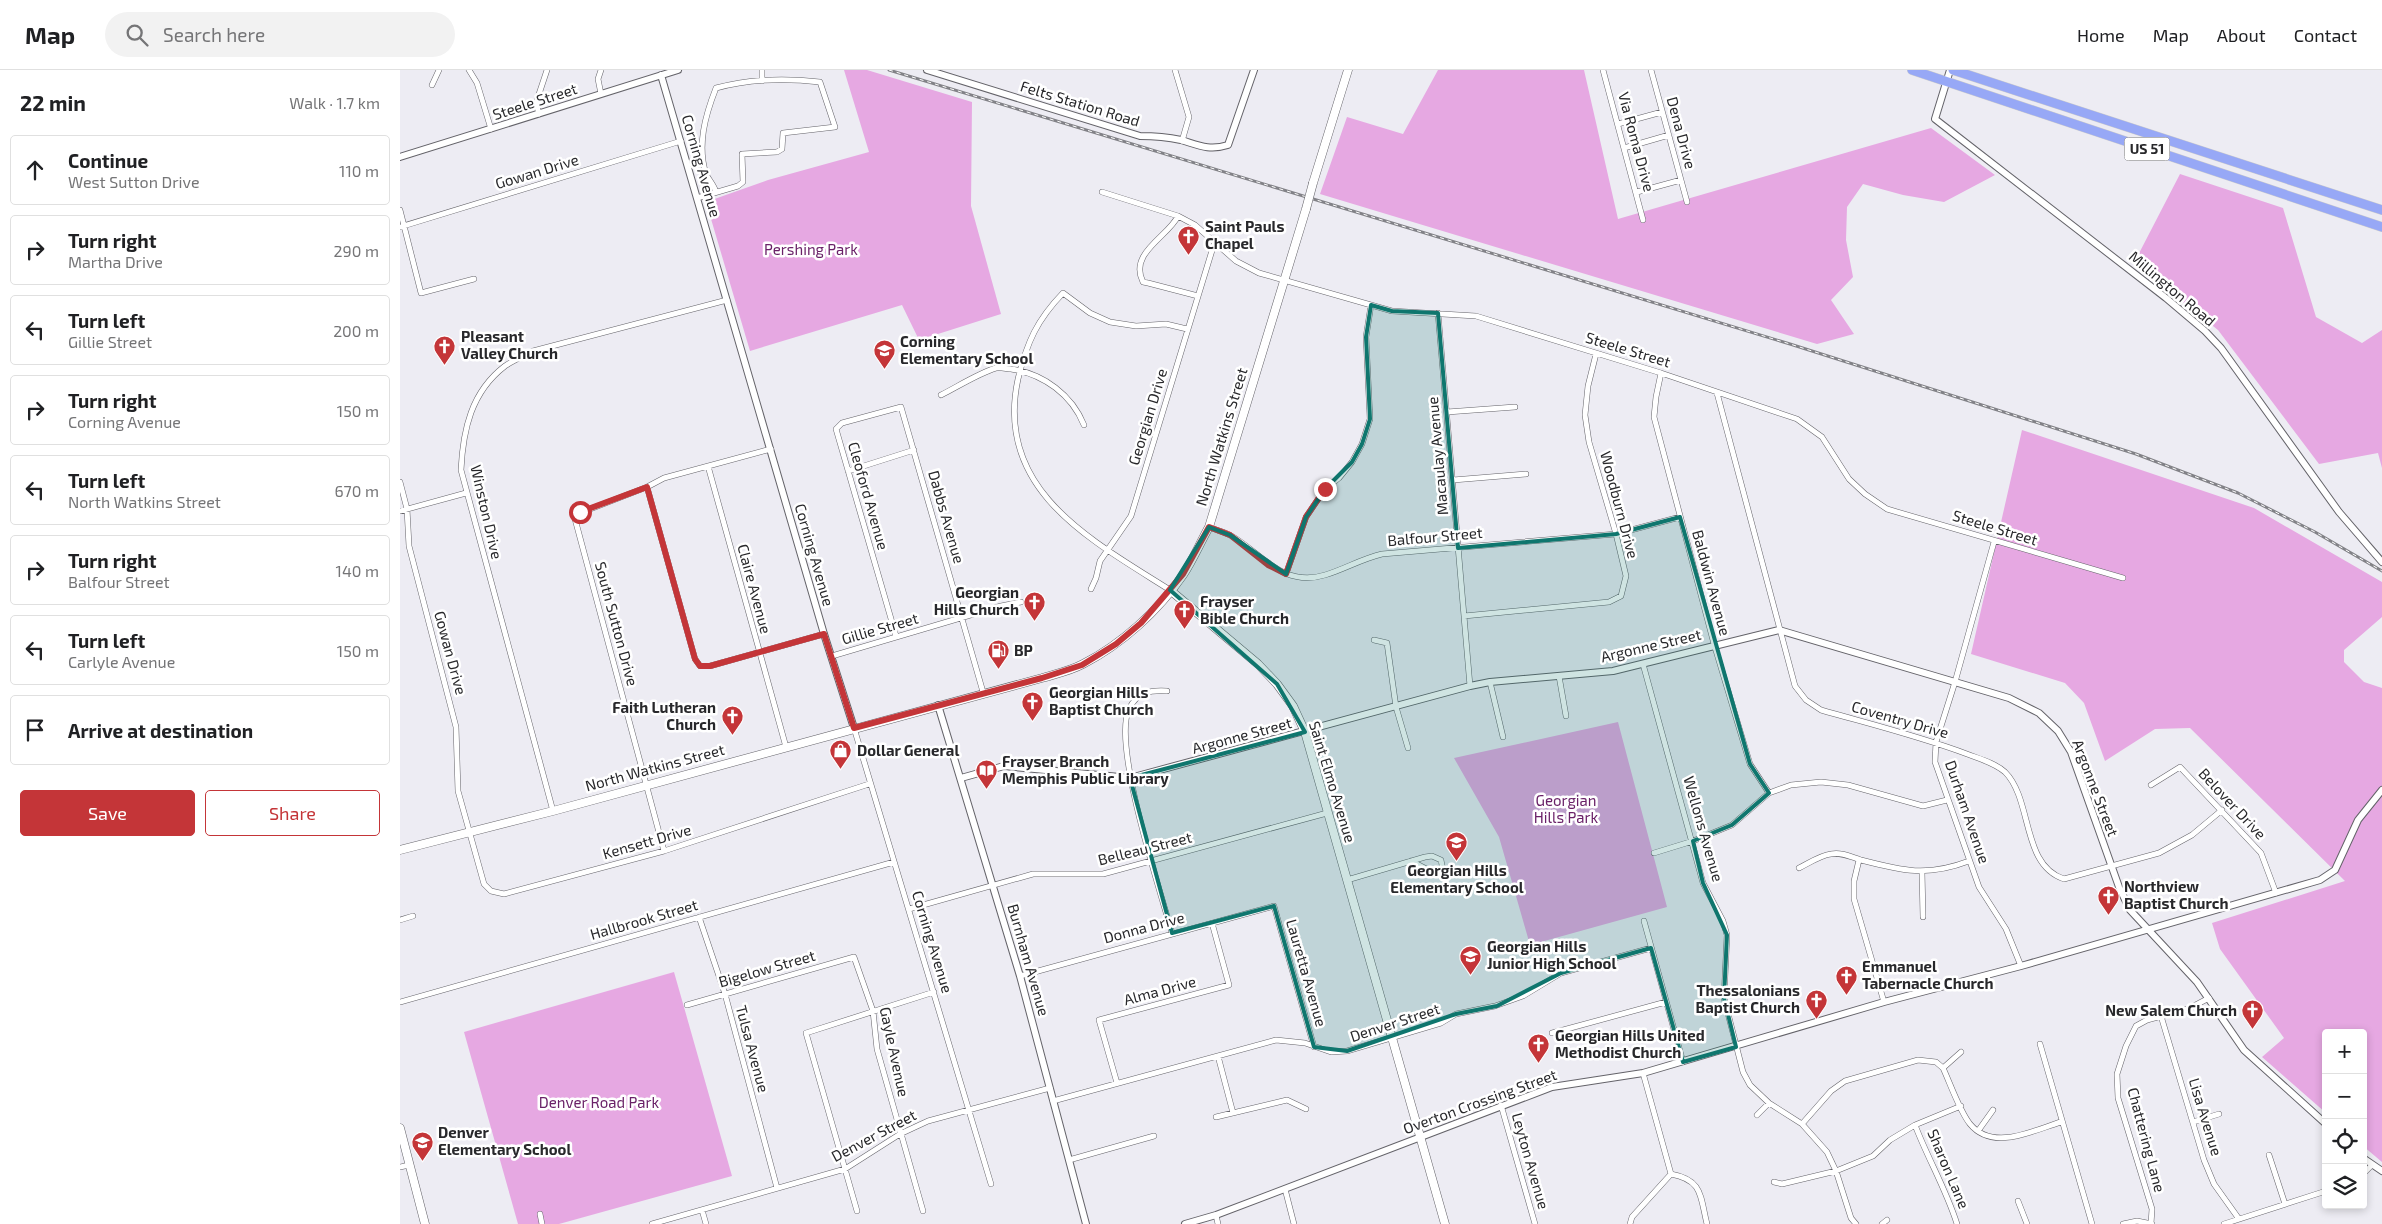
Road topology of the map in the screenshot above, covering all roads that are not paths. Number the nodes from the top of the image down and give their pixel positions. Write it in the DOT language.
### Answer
graph roads {
  1 [pos="439,70"];
  2 [pos="469,70"];
  3 [pos="547,70"];
  4 [pos="601,70"];
  5 [pos="678,70"];
  6 [pos="762,70"];
  7 [pos="927,70"];
  8 [pos="1175,70"];
  9 [pos="1254,70"];
  10 [pos="1348,70"];
  11 [pos="1604,70"];
  12 [pos="1651,70"];
  13 [pos="1912,70"];
  14 [pos="1952,70"];
  15 [pos="661,74"];
  16 [pos="762,81"];
  17 [pos="1946,82"];
  18 [pos="432,85"];
  19 [pos="601,94"];
  20 [pos="1662,112"];
  21 [pos="539,114"];
  22 [pos="1618,124"];
  23 [pos="491,130"];
  24 [pos="1669,135"];
  25 [pos="680,141"];
  26 [pos="1182,141"];
  27 [pos="1624,148"];
  28 [pos="400,157"];
  29 [pos="1681,180"];
  30 [pos="716,192"];
  31 [pos="1102,192"];
  32 [pos="1637,192"];
  33 [pos="697,198"];
  34 [pos="1687,202"];
  35 [pos="400,210"];
  36 [pos="2382,210"];
  37 [pos="1178,216"];
  38 [pos="1643,220"];
  39 [pos="2382,226"];
  40 [pos="402,227"];
  41 [pos="1214,244"];
  42 [pos="474,279"];
  43 [pos="1285,280"];
  44 [pos="1198,296"];
  45 [pos="727,300"];
  46 [pos="1371,305"];
  47 [pos="1438,313"];
  48 [pos="1187,329"];
  49 [pos="1596,354"];
  50 [pos="1020,371"];
  51 [pos="1661,373"];
  52 [pos="1717,393"];
  53 [pos="941,396"];
  54 [pos="901,407"];
  55 [pos="1514,407"];
  56 [pos="1446,412"];
  57 [pos="1084,425"];
  58 [pos="771,448"];
  59 [pos="914,450"];
  60 [pos="708,466"];
  61 [pos="848,471"];
  62 [pos="1526,474"];
  63 [pos="1453,480"];
  64 [pos="400,482"];
  65 [pos="647,487"];
  66 [pos="466,493"];
  67 [pos="407,509"];
  68 [pos="400,512"];
  69 [pos="1680,517"];
  70 [pos="1209,527"];
  71 [pos="1616,534"];
  72 [pos="1994,542"];
  73 [pos="1458,548"];
  74 [pos="1107,550"];
  75 [pos="2382,562"];
  76 [pos="1286,574"];
  77 [pos="2124,578"];
  78 [pos="1091,589"];
  79 [pos="1170,590"];
  80 [pos="1021,602"];
  81 [pos="1464,616"];
  82 [pos="962,618"];
  83 [pos="1778,630"];
  84 [pos="824,634"];
  85 [pos="896,636"];
  86 [pos="1374,640"];
  87 [pos="1714,644"];
  88 [pos="758,652"];
  89 [pos="832,656"];
  90 [pos="1643,664"];
  91 [pos="1559,676"];
  92 [pos="1490,682"];
  93 [pos="1955,682"];
  94 [pos="1470,686"];
  95 [pos="1167,691"];
  96 [pos="983,692"];
  97 [pos="938,705"];
  98 [pos="1396,707"];
  99 [pos="1566,716"];
  100 [pos="854,728"];
  101 [pos="1305,732"];
  102 [pos="1503,737"];
  103 [pos="1936,742"];
  104 [pos="786,747"];
  105 [pos="1408,748"];
  106 [pos="961,778"];
  107 [pos="1130,778"];
  108 [pos="869,784"];
  109 [pos="646,785"];
  110 [pos="2150,785"];
  111 [pos="2382,790"];
  112 [pos="1769,793"];
  113 [pos="1947,800"];
  114 [pos="2222,810"];
  115 [pos="553,811"];
  116 [pos="1327,813"];
  117 [pos="469,832"];
  118 [pos="1693,842"];
  119 [pos="400,850"];
  120 [pos="664,851"];
  121 [pos="1654,853"];
  122 [pos="1859,860"];
  123 [pos="1969,861"];
  124 [pos="894,862"];
  125 [pos="1152,862"];
  126 [pos="1411,862"];
  127 [pos="2112,867"];
  128 [pos="1799,868"];
  129 [pos="1922,872"];
  130 [pos="1347,880"];
  131 [pos="994,885"];
  132 [pos="2276,893"];
  133 [pos="1274,906"];
  134 [pos="909,909"];
  135 [pos="412,916"];
  136 [pos="700,917"];
  137 [pos="1923,917"];
  138 [pos="400,920"];
  139 [pos="1644,921"];
  140 [pos="1212,923"];
  141 [pos="2150,930"];
  142 [pos="1172,933"];
  143 [pos="1651,948"];
  144 [pos="854,957"];
  145 [pos="2021,966"];
  146 [pos="1020,976"];
  147 [pos="934,992"];
  148 [pos="725,994"];
  149 [pos="2209,998"];
  150 [pos="400,1002"];
  151 [pos="1666,1002"];
  152 [pos="1884,1002"];
  153 [pos="687,1005"];
  154 [pos="873,1011"];
  155 [pos="2161,1016"];
  156 [pos="1552,1033"];
  157 [pos="1393,1038"];
  158 [pos="2040,1044"];
  159 [pos="1314,1047"];
  160 [pos="1736,1047"];
  161 [pos="1961,1052"];
  162 [pos="1218,1056"];
  163 [pos="1683,1062"];
  164 [pos="1943,1068"];
  165 [pos="1643,1073"];
  166 [pos="1117,1083"];
  167 [pos="1050,1088"];
  168 [pos="1053,1101"];
  169 [pos="1769,1103"];
  170 [pos="1502,1105"];
  171 [pos="1961,1106"];
  172 [pos="1306,1108"];
  173 [pos="970,1109"];
  174 [pos="1993,1110"];
  175 [pos="1233,1113"];
  176 [pos="2219,1114"];
  177 [pos="1757,1115"];
  178 [pos="1216,1118"];
  179 [pos="2322,1120"];
  180 [pos="2062,1122"];
  181 [pos="2193,1122"];
  182 [pos="1802,1124"];
  183 [pos="1915,1125"];
  184 [pos="400,1128"];
  185 [pos="1978,1131"];
  186 [pos="900,1134"];
  187 [pos="1154,1136"];
  188 [pos="1420,1136"];
  189 [pos="2269,1155"];
  190 [pos="1069,1160"];
  191 [pos="2367,1162"];
  192 [pos="410,1165"];
  193 [pos="2372,1166"];
  194 [pos="400,1167"];
  195 [pos="844,1169"];
  196 [pos="2367,1170"];
  197 [pos="1836,1171"];
  198 [pos="2382,1171"];
  199 [pos="1671,1174"];
  200 [pos="1774,1182"];
  201 [pos="992,1184"];
  202 [pos="777,1188"];
  203 [pos="1284,1189"];
  204 [pos="2322,1192"];
  205 [pos="2018,1201"];
  206 [pos="2285,1204"];
  207 [pos="702,1210"];
  208 [pos="857,1211"];
  209 [pos="923,1211"];
  210 [pos="540,1214"];
  211 [pos="1216,1215"];
  212 [pos="2239,1219"];
  213 [pos="425,1224"];
  214 [pos="542,1224"];
  215 [pos="652,1224"];
  216 [pos="706,1224"];
  217 [pos="1086,1224"];
  218 [pos="1185,1224"];
  219 [pos="1218,1224"];
  220 [pos="1294,1224"];
  221 [pos="1445,1224"];
  222 [pos="1535,1224"];
  223 [pos="1630,1224"];
  224 [pos="1707,1224"];
  225 [pos="1856,1224"];
  226 [pos="1957,1224"];
  227 [pos="2027,1224"];
  228 [pos="2092,1224"];
  229 [pos="2123,1224"];
  230 [pos="2152,1224"];
  231 [pos="2224,1224"];
  1 -- 18 [label="street"];
  2 -- 23 [label="street"];
  3 -- 21 [label="street"];
  4 -- 19 [label="street"];
  5 -- 15 [label="street, Steele Street"];
  6 -- 16 [label="street"];
  7 -- 26 [label="street, Felts Station Road"];
  8 -- 26 [label="street"];
  9 -- 26 [label="street, Felts Station Road"];
  10 -- 43 [label="main road, North Watkins Street, bridge"];
  11 -- 22 [label="street, Via Roma Drive"];
  12 -- 20 [label="street, Dena Drive"];
  13 -- 17 [label="highway, US 51"];
  14 -- 17 [label="street, Millington Road"];
  14 -- 36 [label="highway, US 51"];
  15 -- 19 [label="street, Steele Street"];
  15 -- 25 [label="street, Corning Avenue"];
  16 -- 30 [label="street"];
  16 -- 30 [label="street"];
  17 -- 39 [label="highway, US 51"];
  17 -- 75 [label="street, Millington Road"];
  19 -- 21 [label="street, Steele Street"];
  20 -- 22 [label="street"];
  20 -- 24 [label="street, Dena Drive"];
  21 -- 23 [label="street, Steele Street"];
  22 -- 27 [label="street, Via Roma Drive"];
  23 -- 28 [label="street, Steele Street"];
  24 -- 27 [label="street"];
  24 -- 29 [label="street, Dena Drive"];
  25 -- 33 [label="street, Corning Avenue"];
  25 -- 40 [label="street, Gowan Drive"];
  27 -- 32 [label="street, Via Roma Drive"];
  29 -- 32 [label="street"];
  29 -- 34 [label="street, Dena Drive"];
  30 -- 33 [label="street"];
  31 -- 37 [label="street, Steele Street"];
  32 -- 38 [label="street, Via Roma Drive"];
  33 -- 45 [label="street, Corning Avenue"];
  35 -- 40 [label="street"];
  37 -- 41 [label="street, Steele Street"];
  37 -- 44 [label="street"];
  40 -- 42 [label="street"];
  41 -- 43 [label="street, Steele Street"];
  41 -- 44 [label="street, Georgian Drive"];
  43 -- 46 [label="street, Steele Street"];
  43 -- 70 [label="main road, North Watkins Street"];
  44 -- 48 [label="street, Georgian Drive"];
  45 -- 58 [label="street, Corning Avenue"];
  45 -- 66 [label="street, Winston Drive"];
  46 -- 47 [label="street, Steele Street"];
  46 -- 76 [label="street"];
  47 -- 49 [label="street, Steele Street"];
  47 -- 56 [label="street, Macaulay Avenue"];
  48 -- 50 [label="street, Saint Elmo Avenue"];
  48 -- 74 [label="street, Georgian Drive"];
  49 -- 51 [label="street, Steele Street"];
  49 -- 71 [label="street, Woodburn Drive"];
  50 -- 53 [label="street"];
  50 -- 57 [label="street"];
  50 -- 74 [label="street, Saint Elmo Avenue"];
  51 -- 52 [label="street, Steele Street"];
  51 -- 69 [label="street, Baldwin Avenue"];
  52 -- 72 [label="street, Steele Street"];
  52 -- 83 [label="street, Coventry Drive"];
  54 -- 59 [label="street, Dabbs Avenue"];
  54 -- 61 [label="street, Cleoford Avenue"];
  55 -- 56 [label="street"];
  56 -- 63 [label="street, Macaulay Avenue"];
  58 -- 60 [label="street"];
  58 -- 84 [label="street, Corning Avenue"];
  59 -- 61 [label="street"];
  59 -- 82 [label="street, Dabbs Avenue"];
  60 -- 65 [label="street"];
  60 -- 88 [label="street, Claire Avenue"];
  61 -- 85 [label="street, Cleoford Avenue"];
  62 -- 63 [label="street"];
  63 -- 73 [label="street, Macaulay Avenue"];
  64 -- 67 [label="street, Gowan Drive"];
  65 -- 88 [label="street, Gillie Street"];
  65 -- 109 [label="street, South Sutton Drive"];
  66 -- 67 [label="street"];
  66 -- 115 [label="street, Winston Drive"];
  67 -- 68 [label="street"];
  67 -- 117 [label="street, Gowan Drive"];
  69 -- 71 [label="street, Balfour Street"];
  69 -- 87 [label="street, Baldwin Avenue"];
  70 -- 76 [label="street, Balfour Street"];
  70 -- 79 [label="main road, North Watkins Street"];
  71 -- 73 [label="street, Balfour Street"];
  71 -- 81 [label="street, Woodburn Drive"];
  72 -- 77 [label="street, Steele Street"];
  72 -- 93 [label="street, Durham Avenue"];
  73 -- 76 [label="street, Balfour Street"];
  73 -- 81 [label="street, Macaulay Avenue"];
  74 -- 78 [label="street, Georgian Drive"];
  74 -- 79 [label="street, Saint Elmo Avenue"];
  79 -- 96 [label="main road, North Watkins Street"];
  79 -- 101 [label="main road, Saint Elmo Avenue"];
  80 -- 82 [label="street, Gillie Street"];
  81 -- 94 [label="street, Macaulay Avenue"];
  82 -- 85 [label="street, Gillie Street"];
  82 -- 96 [label="street, Dabbs Avenue"];
  83 -- 87 [label="street, Argonne Street"];
  83 -- 93 [label="street, Argonne Street"];
  83 -- 103 [label="street, Coventry Drive"];
  84 -- 88 [label="street, Gillie Street"];
  84 -- 89 [label="street, Corning Avenue"];
  85 -- 89 [label="street, Gillie Street"];
  86 -- 98 [label="street"];
  87 -- 90 [label="street, Argonne Street"];
  87 -- 112 [label="street, Baldwin Avenue"];
  88 -- 104 [label="street, Claire Avenue"];
  89 -- 100 [label="street, Corning Avenue"];
  90 -- 91 [label="street, Argonne Street"];
  90 -- 118 [label="street, Wellons Avenue"];
  91 -- 92 [label="street, Argonne Street"];
  91 -- 99 [label="street"];
  92 -- 94 [label="street, Argonne Street"];
  92 -- 102 [label="street"];
  93 -- 103 [label="street, Durham Avenue"];
  93 -- 127 [label="street, Argonne Street"];
  94 -- 98 [label="street, Argonne Street"];
  95 -- 107 [label="street"];
  96 -- 97 [label="main road, North Watkins Street"];
  97 -- 100 [label="main road, North Watkins Street"];
  97 -- 106 [label="street, Burnham Avenue"];
  98 -- 101 [label="street, Argonne Street"];
  98 -- 105 [label="street"];
  100 -- 104 [label="main road, North Watkins Street"];
  100 -- 108 [label="street, Corning Avenue"];
  101 -- 107 [label="street, Argonne Street"];
  101 -- 116 [label="main road, Saint Elmo Avenue"];
  103 -- 113 [label="street, Durham Avenue"];
  103 -- 127 [label="street, Coventry Drive"];
  104 -- 109 [label="main road, North Watkins Street"];
  106 -- 107 [label="street, Argonne Street"];
  106 -- 131 [label="street, Burnham Avenue"];
  107 -- 125 [label="street"];
  108 -- 120 [label="street, Kensett Drive"];
  108 -- 124 [label="street, Corning Avenue"];
  109 -- 115 [label="main road, North Watkins Street"];
  109 -- 120 [label="street, South Sutton Drive"];
  110 -- 114 [label="street, Belover Drive"];
  111 -- 132 [label="street, Overton Crossing Street"];
  112 -- 113 [label="street"];
  112 -- 118 [label="street"];
  113 -- 123 [label="street, Durham Avenue"];
  114 -- 127 [label="street, Coventry Drive"];
  114 -- 132 [label="street, Belover Drive"];
  115 -- 117 [label="main road, North Watkins Street"];
  116 -- 125 [label="street, Belleau Street"];
  116 -- 130 [label="main road, Saint Elmo Avenue"];
  117 -- 119 [label="main road, North Watkins Street"];
  117 -- 120 [label="street, Kensett Drive"];
  118 -- 121 [label="street"];
  118 -- 160 [label="street, Wellons Avenue"];
  122 -- 128 [label="street"];
  122 -- 129 [label="street"];
  122 -- 152 [label="street"];
  123 -- 129 [label="street"];
  123 -- 145 [label="street, Durham Avenue"];
  124 -- 134 [label="street, Corning Avenue"];
  124 -- 136 [label="street, Hallbrook Street"];
  125 -- 131 [label="street, Belleau Street"];
  125 -- 142 [label="street"];
  126 -- 126 [label="street"];
  126 -- 130 [label="street"];
  127 -- 141 [label="street, Argonne Street"];
  129 -- 137 [label="street"];
  130 -- 157 [label="main road, Saint Elmo Avenue"];
  131 -- 134 [label="street, Belleau Street"];
  131 -- 146 [label="street, Burnham Avenue"];
  132 -- 141 [label="street, Overton Crossing Street"];
  133 -- 140 [label="street, Donna Drive"];
  133 -- 159 [label="street, Lauretta Avenue"];
  134 -- 147 [label="street, Corning Avenue"];
  135 -- 138 [label="street"];
  136 -- 148 [label="street, Tulsa Avenue"];
  136 -- 150 [label="street, Hallbrook Street"];
  139 -- 143 [label="street"];
  140 -- 142 [label="street, Donna Drive"];
  140 -- 166 [label="street, Alma Drive"];
  141 -- 145 [label="street, Overton Crossing Street"];
  141 -- 149 [label="street, Argonne Street"];
  142 -- 146 [label="street, Donna Drive"];
  143 -- 151 [label="street"];
  143 -- 157 [label="street, Denver Street"];
  144 -- 148 [label="street, Bigelow Street"];
  144 -- 154 [label="street, Gayle Avenue"];
  145 -- 152 [label="street, Overton Crossing Street"];
  146 -- 167 [label="street, Burnham Avenue"];
  147 -- 154 [label="street"];
  147 -- 173 [label="street, Corning Avenue"];
  148 -- 153 [label="street, Bigelow Street"];
  148 -- 202 [label="street, Tulsa Avenue"];
  149 -- 155 [label="street, Chattering Lane"];
  149 -- 179 [label="street, Argonne Street"];
  151 -- 156 [label="street"];
  151 -- 163 [label="street"];
  152 -- 160 [label="street, Overton Crossing Street"];
  154 -- 186 [label="street, Gayle Avenue"];
  154 -- 195 [label="street"];
  155 -- 181 [label="street, Lisa Avenue"];
  155 -- 230 [label="street, Chattering Lane"];
  157 -- 159 [label="street, Denver Street"];
  157 -- 188 [label="main road, Saint Elmo Avenue"];
  158 -- 180 [label="street"];
  159 -- 162 [label="street, Denver Street"];
  160 -- 163 [label="street, Overton Crossing Street"];
  160 -- 169 [label="street, Wellons Avenue"];
  161 -- 164 [label="street"];
  162 -- 166 [label="street, Denver Street"];
  162 -- 175 [label="street"];
  163 -- 165 [label="street, Overton Crossing Street"];
  164 -- 171 [label="street"];
  164 -- 182 [label="street"];
  165 -- 170 [label="street, Overton Crossing Street"];
  165 -- 199 [label="street"];
  166 -- 168 [label="street, Denver Street"];
  167 -- 168 [label="street, Burnham Avenue"];
  167 -- 173 [label="street, Denver Street"];
  168 -- 190 [label="street, Burnham Avenue"];
  169 -- 177 [label="street"];
  169 -- 182 [label="street, Wellons Avenue"];
  170 -- 188 [label="street, Overton Crossing Street"];
  170 -- 222 [label="street, Leyton Avenue"];
  171 -- 183 [label="street"];
  171 -- 185 [label="street"];
  172 -- 175 [label="street"];
  173 -- 186 [label="street, Denver Street"];
  173 -- 201 [label="street, Corning Avenue"];
  174 -- 185 [label="street"];
  175 -- 178 [label="street"];
  176 -- 181 [label="street"];
  180 -- 185 [label="street"];
  180 -- 228 [label="street"];
  181 -- 212 [label="street, Lisa Avenue"];
  182 -- 197 [label="street, Wellons Avenue"];
  183 -- 197 [label="street"];
  183 -- 226 [label="street, Sharon Lane"];
  184 -- 192 [label="main road"];
  186 -- 195 [label="street, Denver Street"];
  186 -- 209 [label="street, Gayle Avenue"];
  187 -- 190 [label="street"];
  188 -- 203 [label="street, Overton Crossing Street"];
  188 -- 221 [label="main road, Saint Elmo Avenue"];
  189 -- 206 [label="street"];
  190 -- 217 [label="street, Burnham Avenue"];
  191 -- 193 [label="street"];
  192 -- 194 [label="street"];
  192 -- 213 [label="main road"];
  193 -- 196 [label="street"];
  193 -- 198 [label="street"];
  195 -- 202 [label="street, Denver Street"];
  195 -- 208 [label="street"];
  197 -- 200 [label="street"];
  197 -- 225 [label="street, Wellons Avenue"];
  199 -- 223 [label="street"];
  199 -- 224 [label="street"];
  202 -- 207 [label="street, Denver Street"];
  203 -- 211 [label="street, Overton Crossing Street"];
  203 -- 220 [label="street"];
  204 -- 206 [label="street"];
  205 -- 227 [label="street"];
  206 -- 212 [label="street"];
  207 -- 215 [label="street, Denver Street"];
  207 -- 216 [label="street"];
  210 -- 214 [label="street"];
  211 -- 218 [label="street, Overton Crossing Street"];
  211 -- 219 [label="street"];
  212 -- 231 [label="street"];
  229 -- 230 [label="street"];
}
